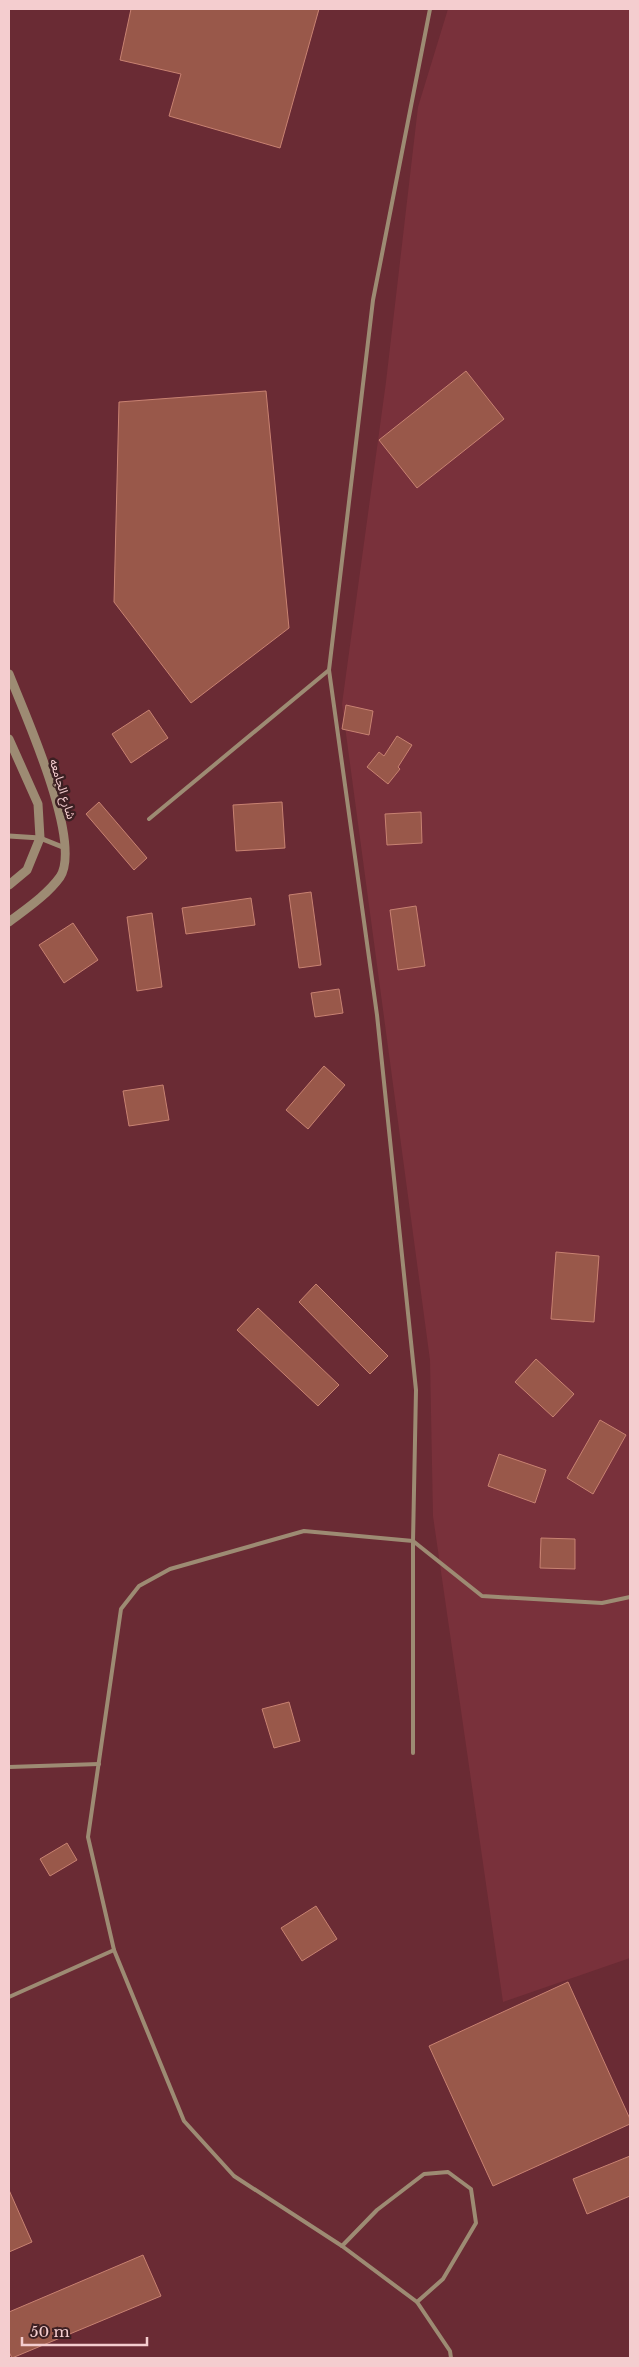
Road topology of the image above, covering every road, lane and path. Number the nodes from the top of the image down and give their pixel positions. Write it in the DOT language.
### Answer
graph roads {
  1 [pos="430,9"];
  2 [pos="329,670"];
  3 [pos="9,674"];
  4 [pos="9,739"];
  5 [pos="149,819"];
  6 [pos="9,836"];
  7 [pos="40,838"];
  8 [pos="65,848"];
  9 [pos="9,885"];
  10 [pos="9,922"];
  11 [pos="413,1541"];
  12 [pos="630,1597"];
  13 [pos="413,1752"];
  14 [pos="99,1764"];
  15 [pos="9,1767"];
  16 [pos="114,1950"];
  17 [pos="9,1997"];
  18 [pos="342,2246"];
  19 [pos="417,2302"];
  20 [pos="451,2358"];
  1 -- 2 [label="lane"];
  2 -- 5 [label="lane"];
  2 -- 11 [label="lane"];
  3 -- 8 [label="street, شارع الجامعه"];
  4 -- 7 [label="street"];
  6 -- 7 [label="street"];
  7 -- 8 [label="street"];
  7 -- 9 [label="street"];
  8 -- 10 [label="street, شارع الجامعه"];
  11 -- 12 [label="lane"];
  11 -- 13 [label="lane"];
  11 -- 14 [label="lane"];
  14 -- 15 [label="lane"];
  14 -- 16 [label="lane"];
  16 -- 17 [label="lane"];
  16 -- 18 [label="lane"];
  18 -- 19 [label="lane"];
  18 -- 19 [label="lane"];
  19 -- 20 [label="lane"];
}
